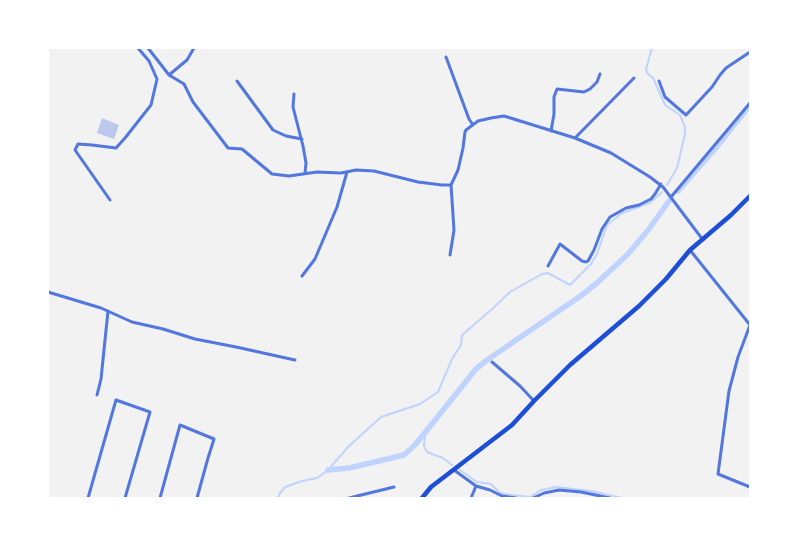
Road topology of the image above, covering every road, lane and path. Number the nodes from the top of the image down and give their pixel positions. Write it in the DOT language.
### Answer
graph roads {
  1 [pos="138,48"];
  2 [pos="148,48"];
  3 [pos="194,48"];
  4 [pos="750,52"];
  5 [pos="446,57"];
  6 [pos="600,74"];
  7 [pos="169,75"];
  8 [pos="634,78"];
  9 [pos="237,81"];
  10 [pos="659,81"];
  11 [pos="294,94"];
  12 [pos="750,103"];
  13 [pos="473,125"];
  14 [pos="552,131"];
  15 [pos="575,138"];
  16 [pos="302,139"];
  17 [pos="347,172"];
  18 [pos="305,173"];
  19 [pos="661,184"];
  20 [pos="451,185"];
  21 [pos="671,196"];
  22 [pos="750,196"];
  23 [pos="110,200"];
  24 [pos="703,240"];
  25 [pos="690,250"];
  26 [pos="450,254"];
  27 [pos="548,266"];
  28 [pos="302,276"];
  29 [pos="48,292"];
  30 [pos="108,311"];
  31 [pos="750,325"];
  32 [pos="295,360"];
  33 [pos="492,362"];
  34 [pos="97,395"];
  35 [pos="534,401"];
  36 [pos="453,469"];
  37 [pos="476,486"];
  38 [pos="394,487"];
  39 [pos="750,487"];
  40 [pos="88,498"];
  41 [pos="125,498"];
  42 [pos="160,498"];
  43 [pos="197,498"];
  44 [pos="349,498"];
  45 [pos="422,498"];
  46 [pos="471,498"];
  47 [pos="516,498"];
  48 [pos="533,498"];
  49 [pos="610,498"];
  1 -- 23 [label="street"];
  2 -- 7 [label="street"];
  3 -- 7 [label="street"];
  4 -- 10 [label="street"];
  5 -- 13 [label="street"];
  6 -- 14 [label="street"];
  7 -- 18 [label="street"];
  8 -- 15 [label="street"];
  9 -- 16 [label="street"];
  11 -- 16 [label="street"];
  12 -- 21 [label="street"];
  13 -- 14 [label="street"];
  13 -- 20 [label="street"];
  14 -- 15 [label="street"];
  15 -- 19 [label="street"];
  16 -- 18 [label="street"];
  17 -- 18 [label="street"];
  17 -- 20 [label="street"];
  17 -- 28 [label="street"];
  19 -- 21 [label="street"];
  19 -- 27 [label="street"];
  20 -- 26 [label="street"];
  21 -- 24 [label="street"];
  22 -- 24 [label="main road"];
  24 -- 25 [label="main road"];
  25 -- 31 [label="street"];
  25 -- 35 [label="main road"];
  29 -- 30 [label="street"];
  30 -- 32 [label="street"];
  30 -- 34 [label="street"];
  31 -- 39 [label="street"];
  33 -- 35 [label="street"];
  35 -- 36 [label="main road"];
  36 -- 37 [label="street"];
  36 -- 45 [label="main road"];
  37 -- 46 [label="street"];
  37 -- 47 [label="street"];
  38 -- 44 [label="street"];
  40 -- 41 [label="street"];
  42 -- 43 [label="street"];
  48 -- 49 [label="street"];
}
